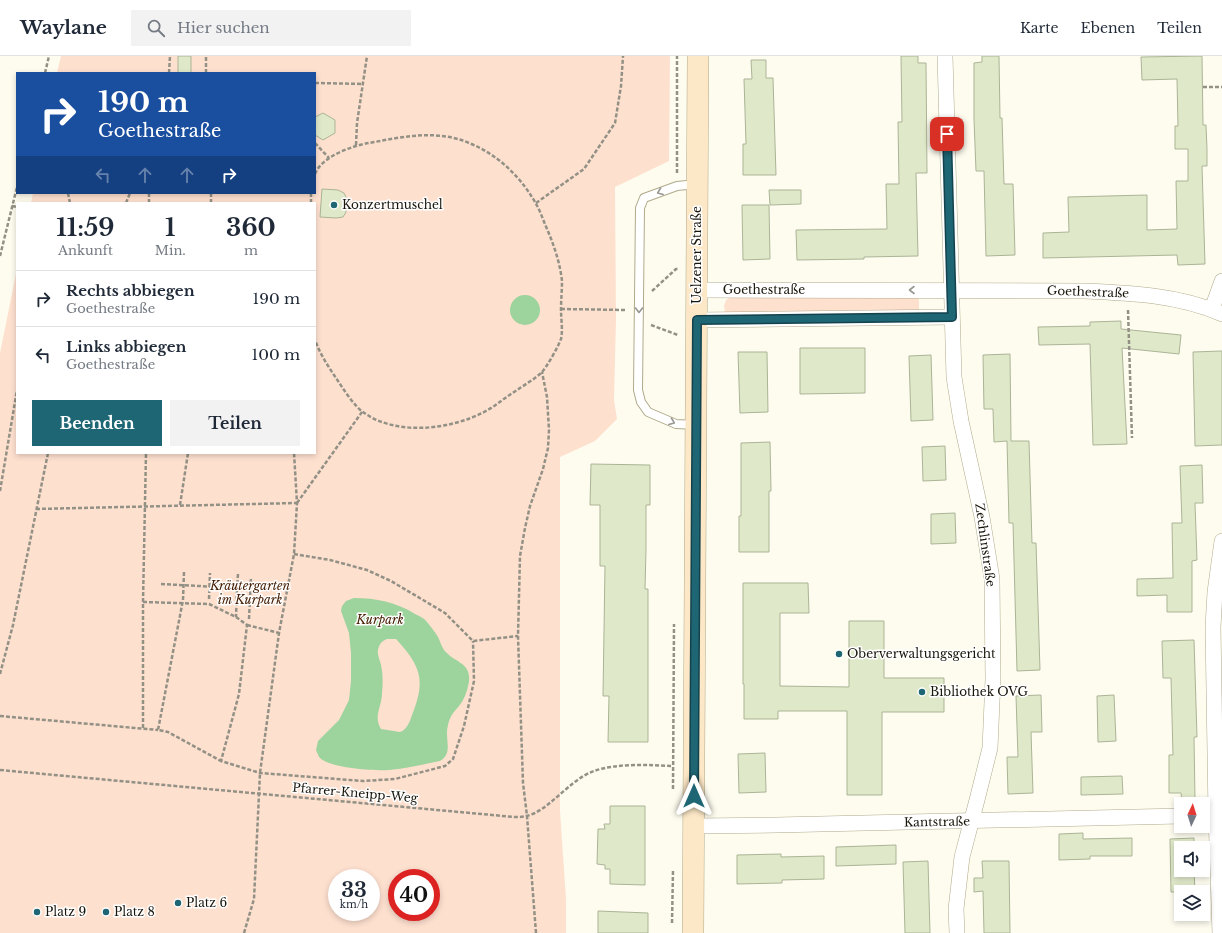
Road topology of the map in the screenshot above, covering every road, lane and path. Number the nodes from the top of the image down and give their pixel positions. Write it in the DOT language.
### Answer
graph roads {
  1 [pos="49,56"];
  2 [pos="170,56"];
  3 [pos="206,56"];
  4 [pos="368,56"];
  5 [pos="623,56"];
  6 [pos="698,56"];
  7 [pos="945,56"];
  8 [pos="45,72"];
  9 [pos="169,72"];
  10 [pos="206,72"];
  11 [pos="316,83"];
  12 [pos="364,84"];
  13 [pos="1203,87"];
  14 [pos="1222,87"];
  15 [pos="316,144"];
  16 [pos="356,145"];
  17 [pos="329,158"];
  18 [pos="316,171"];
  19 [pos="698,184"];
  20 [pos="16,191"];
  21 [pos="536,203"];
  22 [pos="12,206"];
  23 [pos="16,207"];
  24 [pos="0,256"];
  25 [pos="697,280"];
  26 [pos="1222,281"];
  27 [pos="951,290"];
  28 [pos="1127,293"];
  29 [pos="639,303"];
  30 [pos="561,309"];
  31 [pos="616,310"];
  32 [pos="1217,311"];
  33 [pos="952,317"];
  34 [pos="639,320"];
  35 [pos="697,327"];
  36 [pos="316,346"];
  37 [pos="542,372"];
  38 [pos="16,396"];
  39 [pos="362,412"];
  40 [pos="696,425"];
  41 [pos="1132,438"];
  42 [pos="48,454"];
  43 [pos="146,454"];
  44 [pos="188,454"];
  45 [pos="294,454"];
  46 [pos="0,491"];
  47 [pos="297,503"];
  48 [pos="180,505"];
  49 [pos="146,506"];
  50 [pos="36,509"];
  51 [pos="1222,541"];
  52 [pos="294,554"];
  53 [pos="184,572"];
  54 [pos="210,573"];
  55 [pos="238,574"];
  56 [pos="251,577"];
  57 [pos="161,584"];
  58 [pos="184,586"];
  59 [pos="209,587"];
  60 [pos="237,588"];
  61 [pos="251,589"];
  62 [pos="269,590"];
  63 [pos="209,599"];
  64 [pos="143,602"];
  65 [pos="182,603"];
  66 [pos="236,617"];
  67 [pos="249,619"];
  68 [pos="246,625"];
  69 [pos="280,633"];
  70 [pos="518,636"];
  71 [pos="473,641"];
  72 [pos="0,674"];
  73 [pos="0,716"];
  74 [pos="143,728"];
  75 [pos="158,730"];
  76 [pos="221,761"];
  77 [pos="694,766"];
  78 [pos="0,770"];
  79 [pos="260,773"];
  80 [pos="259,794"];
  81 [pos="1214,815"];
  82 [pos="527,816"];
  83 [pos="1174,816"];
  84 [pos="972,821"];
  85 [pos="693,826"];
  86 [pos="244,933"];
  87 [pos="536,933"];
  88 [pos="693,933"];
  89 [pos="957,933"];
  90 [pos="1220,933"];
  1 -- 8 [label="path"];
  2 -- 9 [label="path"];
  3 -- 10 [label="path"];
  4 -- 12 [label="path"];
  5 -- 21 [label="path"];
  6 -- 19 [label="street, Uelzener Straße"];
  7 -- 27 [label="street"];
  11 -- 12 [label="path"];
  12 -- 16 [label="path"];
  13 -- 14 [label="path"];
  15 -- 17 [label="path"];
  16 -- 17 [label="path"];
  16 -- 21 [label="path"];
  17 -- 18 [label="path"];
  19 -- 25 [label="street, Uelzener Straße"];
  19 -- 29 [label="lane, one-way"];
  20 -- 22 [label="path"];
  21 -- 30 [label="path"];
  22 -- 23 [label="path"];
  22 -- 24 [label="path"];
  27 -- 25 [label="street, Goethestraße, one-way"];
  25 -- 29 [label="path"];
  25 -- 35 [label="street, Uelzener Straße"];
  26 -- 32 [label="street"];
  27 -- 28 [label="street, Goethestraße"];
  27 -- 33 [label="street"];
  28 -- 32 [label="street, Goethestraße"];
  28 -- 41 [label="path"];
  29 -- 34 [label="lane, one-way"];
  30 -- 31 [label="path"];
  30 -- 37 [label="path"];
  33 -- 35 [label="street"];
  33 -- 84 [label="street, Zechlinstraße"];
  34 -- 35 [label="path"];
  34 -- 40 [label="lane, one-way"];
  35 -- 40 [label="street, Uelzener Straße"];
  36 -- 39 [label="path"];
  37 -- 39 [label="path"];
  37 -- 70 [label="path"];
  38 -- 46 [label="path"];
  39 -- 47 [label="path"];
  40 -- 77 [label="street, Uelzener Straße"];
  42 -- 50 [label="path"];
  43 -- 49 [label="path"];
  44 -- 48 [label="path"];
  45 -- 47 [label="path"];
  47 -- 48 [label="path"];
  47 -- 52 [label="path"];
  48 -- 49 [label="path"];
  49 -- 50 [label="path"];
  49 -- 64 [label="path"];
  50 -- 72 [label="path"];
  51 -- 81 [label="street"];
  52 -- 69 [label="path"];
  52 -- 71 [label="path"];
  53 -- 58 [label="path"];
  54 -- 59 [label="path"];
  55 -- 60 [label="path"];
  56 -- 61 [label="path"];
  57 -- 58 [label="path"];
  58 -- 59 [label="path"];
  58 -- 65 [label="path"];
  59 -- 60 [label="path"];
  59 -- 63 [label="path"];
  60 -- 61 [label="path"];
  60 -- 66 [label="path"];
  61 -- 62 [label="path"];
  61 -- 67 [label="path"];
  64 -- 65 [label="path"];
  64 -- 74 [label="path"];
  65 -- 66 [label="path"];
  65 -- 75 [label="path"];
  66 -- 68 [label="path"];
  68 -- 69 [label="path"];
  68 -- 76 [label="path"];
  69 -- 79 [label="path"];
  70 -- 71 [label="path"];
  70 -- 82 [label="path"];
  71 -- 79 [label="path"];
  73 -- 74 [label="path"];
  74 -- 75 [label="path"];
  75 -- 76 [label="path"];
  76 -- 79 [label="path"];
  77 -- 82 [label="path, Pfarrer-Kneipp-Weg"];
  77 -- 85 [label="street, Uelzener Straße"];
  78 -- 80 [label="path, Pfarrer-Kneipp-Weg"];
  79 -- 80 [label="path"];
  80 -- 82 [label="path, Pfarrer-Kneipp-Weg"];
  80 -- 86 [label="path"];
  81 -- 90 [label="street"];
  82 -- 87 [label="path"];
  83 -- 84 [label="street, Kantstraße"];
  84 -- 85 [label="street, Kantstraße"];
  84 -- 89 [label="street, Zechlinstraße"];
  85 -- 88 [label="street, Uelzener Straße"];
}
